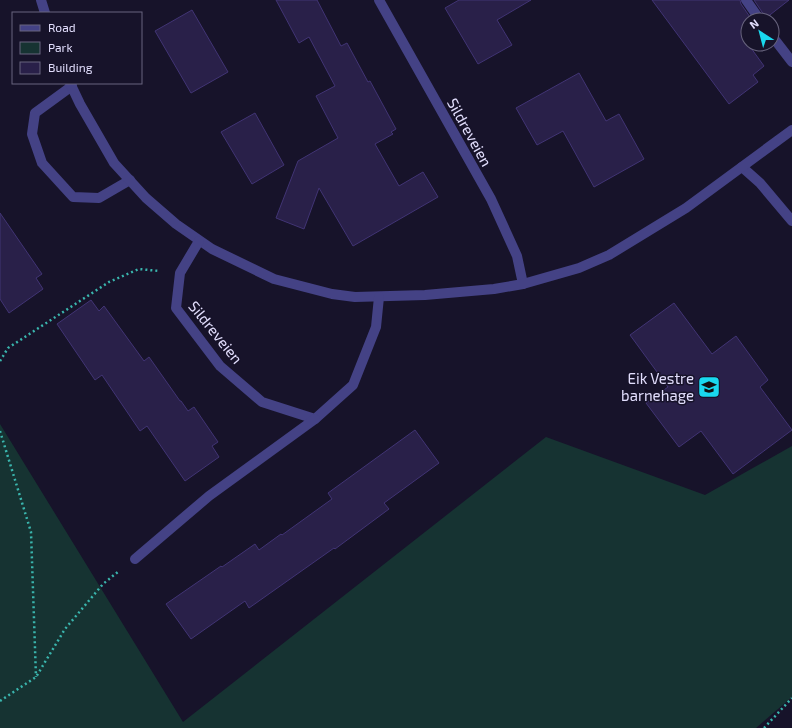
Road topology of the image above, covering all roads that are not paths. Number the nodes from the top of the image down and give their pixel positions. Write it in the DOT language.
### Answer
graph roads {
  1 [pos="41,0"];
  2 [pos="379,0"];
  3 [pos="746,0"];
  4 [pos="45,12"];
  5 [pos="754,12"];
  6 [pos="780,46"];
  7 [pos="792,62"];
  8 [pos="71,85"];
  9 [pos="792,130"];
  10 [pos="742,167"];
  11 [pos="130,180"];
  12 [pos="792,221"];
  13 [pos="199,241"];
  14 [pos="523,284"];
  15 [pos="380,297"];
  16 [pos="315,419"];
  17 [pos="135,559"];
  1 -- 4 [label="street"];
  2 -- 14 [label="street, Sildreveien"];
  3 -- 5 [label="street"];
  6 -- 7 [label="street"];
  8 -- 11 [label="street"];
  8 -- 11 [label="street"];
  9 -- 10 [label="street"];
  10 -- 12 [label="street"];
  10 -- 14 [label="street"];
  11 -- 13 [label="street"];
  13 -- 15 [label="street"];
  13 -- 16 [label="street, Sildreveien"];
  14 -- 15 [label="street"];
  15 -- 16 [label="street"];
  16 -- 17 [label="street"];
}
